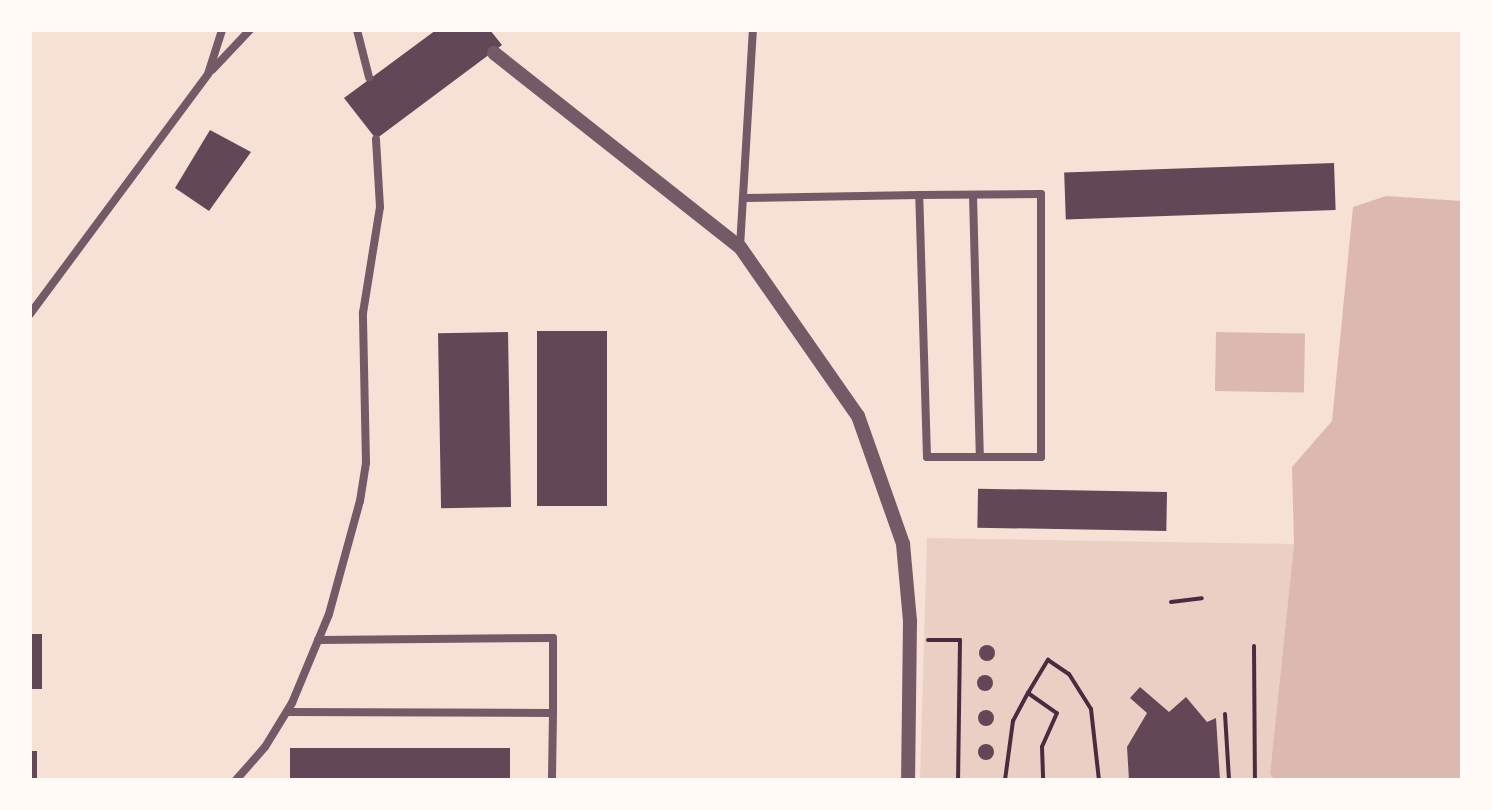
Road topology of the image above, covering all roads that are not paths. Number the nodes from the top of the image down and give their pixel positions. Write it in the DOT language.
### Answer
graph roads {
  1 [pos="222,30"];
  2 [pos="250,30"];
  3 [pos="357,30"];
  4 [pos="753,30"];
  5 [pos="494,53"];
  6 [pos="208,74"];
  7 [pos="369,77"];
  8 [pos="376,139"];
  9 [pos="919,195"];
  10 [pos="973,195"];
  11 [pos="743,198"];
  12 [pos="740,247"];
  13 [pos="30,314"];
  14 [pos="980,457"];
  15 [pos="318,640"];
  16 [pos="287,712"];
  17 [pos="553,713"];
  18 [pos="244,776"];
  19 [pos="236,780"];
  20 [pos="552,780"];
  21 [pos="908,780"];
  1 -- 6 [label="street"];
  2 -- 6 [label="street"];
  3 -- 7 [label="street"];
  4 -- 11 [label="street"];
  5 -- 12 [label="street"];
  6 -- 13 [label="street"];
  8 -- 15 [label="street"];
  9 -- 10 [label="street"];
  9 -- 11 [label="street"];
  9 -- 14 [label="street"];
  10 -- 14 [label="street"];
  10 -- 14 [label="street"];
  11 -- 12 [label="street"];
  12 -- 21 [label="street"];
  15 -- 16 [label="street"];
  15 -- 17 [label="street"];
  16 -- 17 [label="street"];
  16 -- 18 [label="street"];
  17 -- 20 [label="street"];
  18 -- 19 [label="street"];
}
